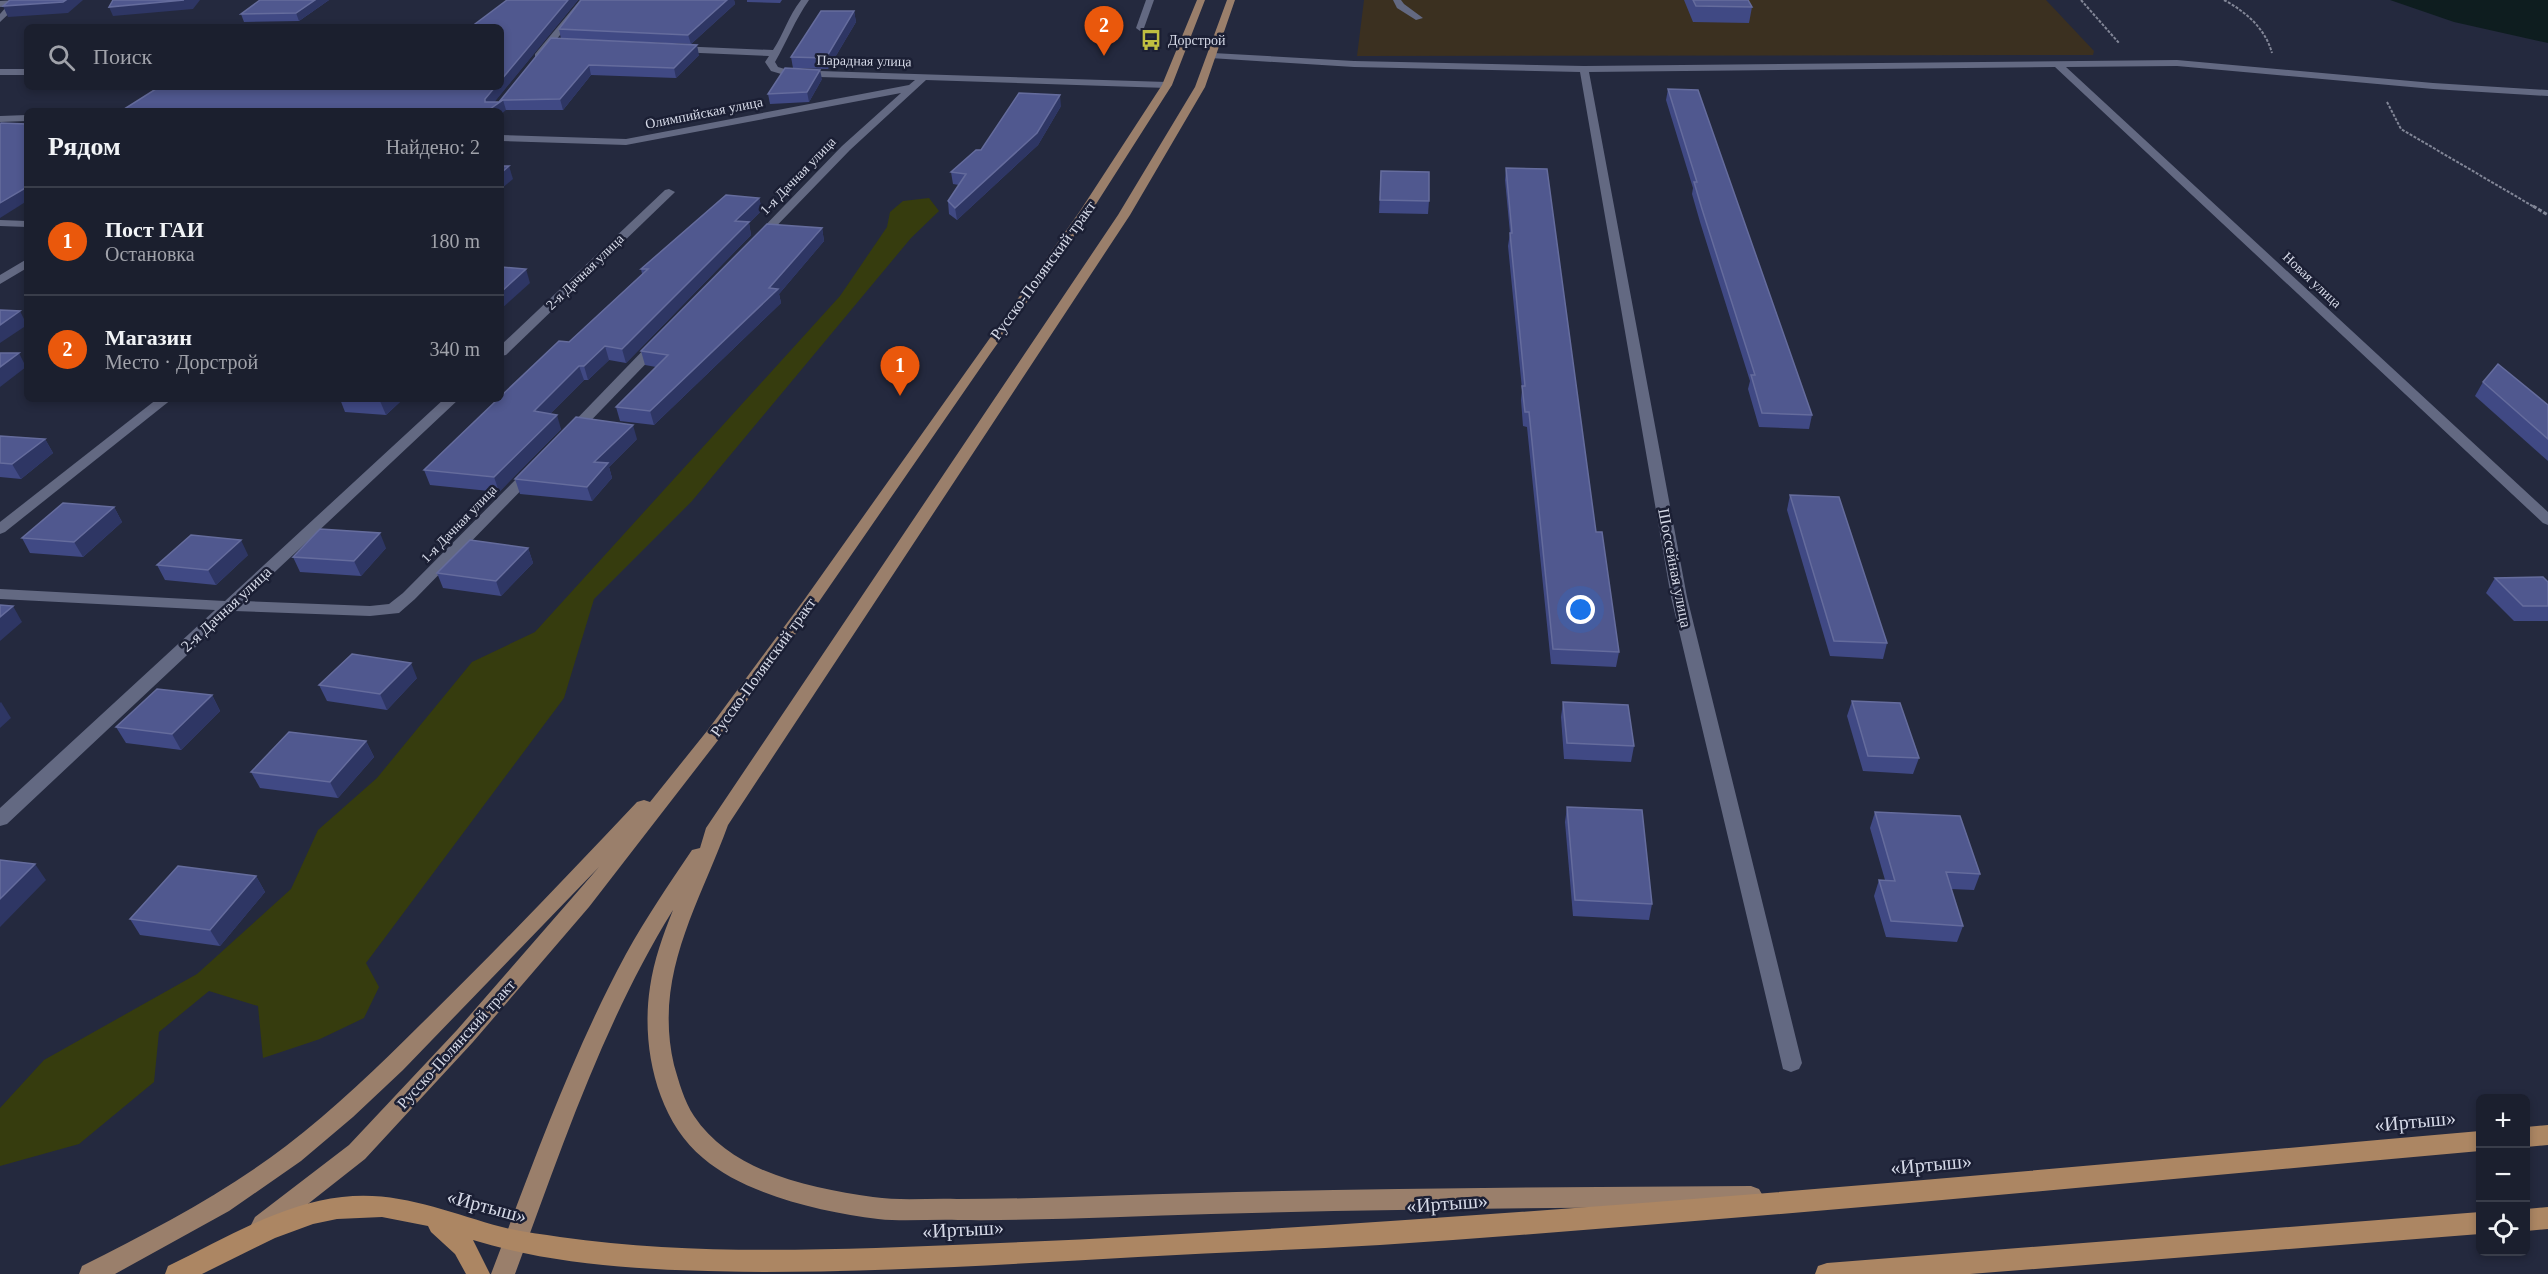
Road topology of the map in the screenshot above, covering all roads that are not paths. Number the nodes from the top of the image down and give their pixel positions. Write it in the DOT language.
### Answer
graph roads {
  1 [pos="50,0"];
  2 [pos="585,0"];
  3 [pos="805,0"];
  4 [pos="1150,0"];
  5 [pos="1201,0"];
  6 [pos="1231,0"];
  7 [pos="1397,0"];
  8 [pos="21,2"];
  9 [pos="0,4"];
  10 [pos="1419,18"];
  11 [pos="0,19"];
  12 [pos="1140,28"];
  13 [pos="549,43"];
  14 [pos="561,43"];
  15 [pos="668,48"];
  16 [pos="775,53"];
  17 [pos="1213,56"];
  18 [pos="2056,63"];
  19 [pos="530,66"];
  20 [pos="1584,69"];
  21 [pos="0,72"];
  22 [pos="24,72"];
  23 [pos="925,76"];
  24 [pos="1167,85"];
  25 [pos="911,88"];
  26 [pos="2548,93"];
  27 [pos="24,117"];
  28 [pos="0,119"];
  29 [pos="504,138"];
  30 [pos="669,192"];
  31 [pos="0,223"];
  32 [pos="24,224"];
  33 [pos="746,251"];
  34 [pos="24,264"];
  35 [pos="0,280"];
  36 [pos="663,337"];
  37 [pos="504,349"];
  38 [pos="161,402"];
  39 [pos="449,402"];
  40 [pos="564,440"];
  41 [pos="539,465"];
  42 [pos="2548,520"];
  43 [pos="0,529"];
  44 [pos="0,594"];
  45 [pos="228,606"];
  46 [pos="713,735"];
  47 [pos="0,819"];
  48 [pos="719,825"];
  49 [pos="1791,1063"];
  50 [pos="2548,1135"];
  51 [pos="2530,1137"];
  52 [pos="2476,1141"];
  53 [pos="1884,1194"];
  54 [pos="420,1214"];
  55 [pos="2548,1218"];
  56 [pos="2530,1220"];
  57 [pos="2476,1223"];
  58 [pos="516,1241"];
  59 [pos="222,1252"];
  60 [pos="91,1274"];
  61 [pos="177,1274"];
  62 [pos="192,1274"];
  63 [pos="478,1274"];
  64 [pos="503,1274"];
  65 [pos="1827,1274"];
  1 -- 8 [label="street"];
  2 -- 13 [label="street"];
  3 -- 16 [label="street"];
  4 -- 12 [label="street"];
  5 -- 24 [label="main road, Русско-Полянский тракт"];
  6 -- 17 [label="main road, Русско-Полянский тракт"];
  7 -- 10 [label="street"];
  8 -- 9 [label="street"];
  8 -- 11 [label="street"];
  13 -- 14 [label="street"];
  13 -- 19 [label="street"];
  15 -- 16 [label="street"];
  16 -- 23 [label="street, Парадная улица"];
  17 -- 20 [label="street"];
  17 -- 48 [label="main road, Русско-Полянский тракт"];
  18 -- 20 [label="street"];
  18 -- 26 [label="street"];
  18 -- 42 [label="street, Новая улица"];
  20 -- 49 [label="street, Шоссейная улица"];
  21 -- 22 [label="street"];
  23 -- 24 [label="street"];
  23 -- 25 [label="street, 1-я Дачная улица"];
  24 -- 46 [label="main road, Русско-Полянский тракт"];
  25 -- 29 [label="street, Олимпийская улица"];
  25 -- 33 [label="street, 1-я Дачная улица"];
  27 -- 28 [label="street"];
  30 -- 37 [label="street, 2-я Дачная улица"];
  31 -- 32 [label="street"];
  34 -- 35 [label="street"];
  36 -- 40 [label="street"];
  38 -- 43 [label="street"];
  39 -- 45 [label="street, 2-я Дачная улица"];
  41 -- 45 [label="street, 1-я Дачная улица"];
  44 -- 45 [label="street"];
  45 -- 47 [label="street, 2-я Дачная улица"];
  46 -- 59 [label="main road, Русско-Полянский тракт"];
  46 -- 60 [label="main road"];
  48 -- 53 [label="main road"];
  48 -- 58 [label="main road, Русско-Полянский тракт"];
  50 -- 51 [label="highway"];
  52 -- 53 [label="highway, «Иртыш»"];
  53 -- 58 [label="highway, «Иртыш»"];
  54 -- 58 [label="highway, «Иртыш»"];
  54 -- 59 [label="highway, «Иртыш»"];
  54 -- 63 [label="highway, «Иртыш»"];
  55 -- 56 [label="highway"];
  57 -- 65 [label="highway"];
  58 -- 64 [label="main road, Русско-Полянский тракт"];
  59 -- 61 [label="highway, «Иртыш»"];
  59 -- 62 [label="highway, «Иртыш»"];
}
